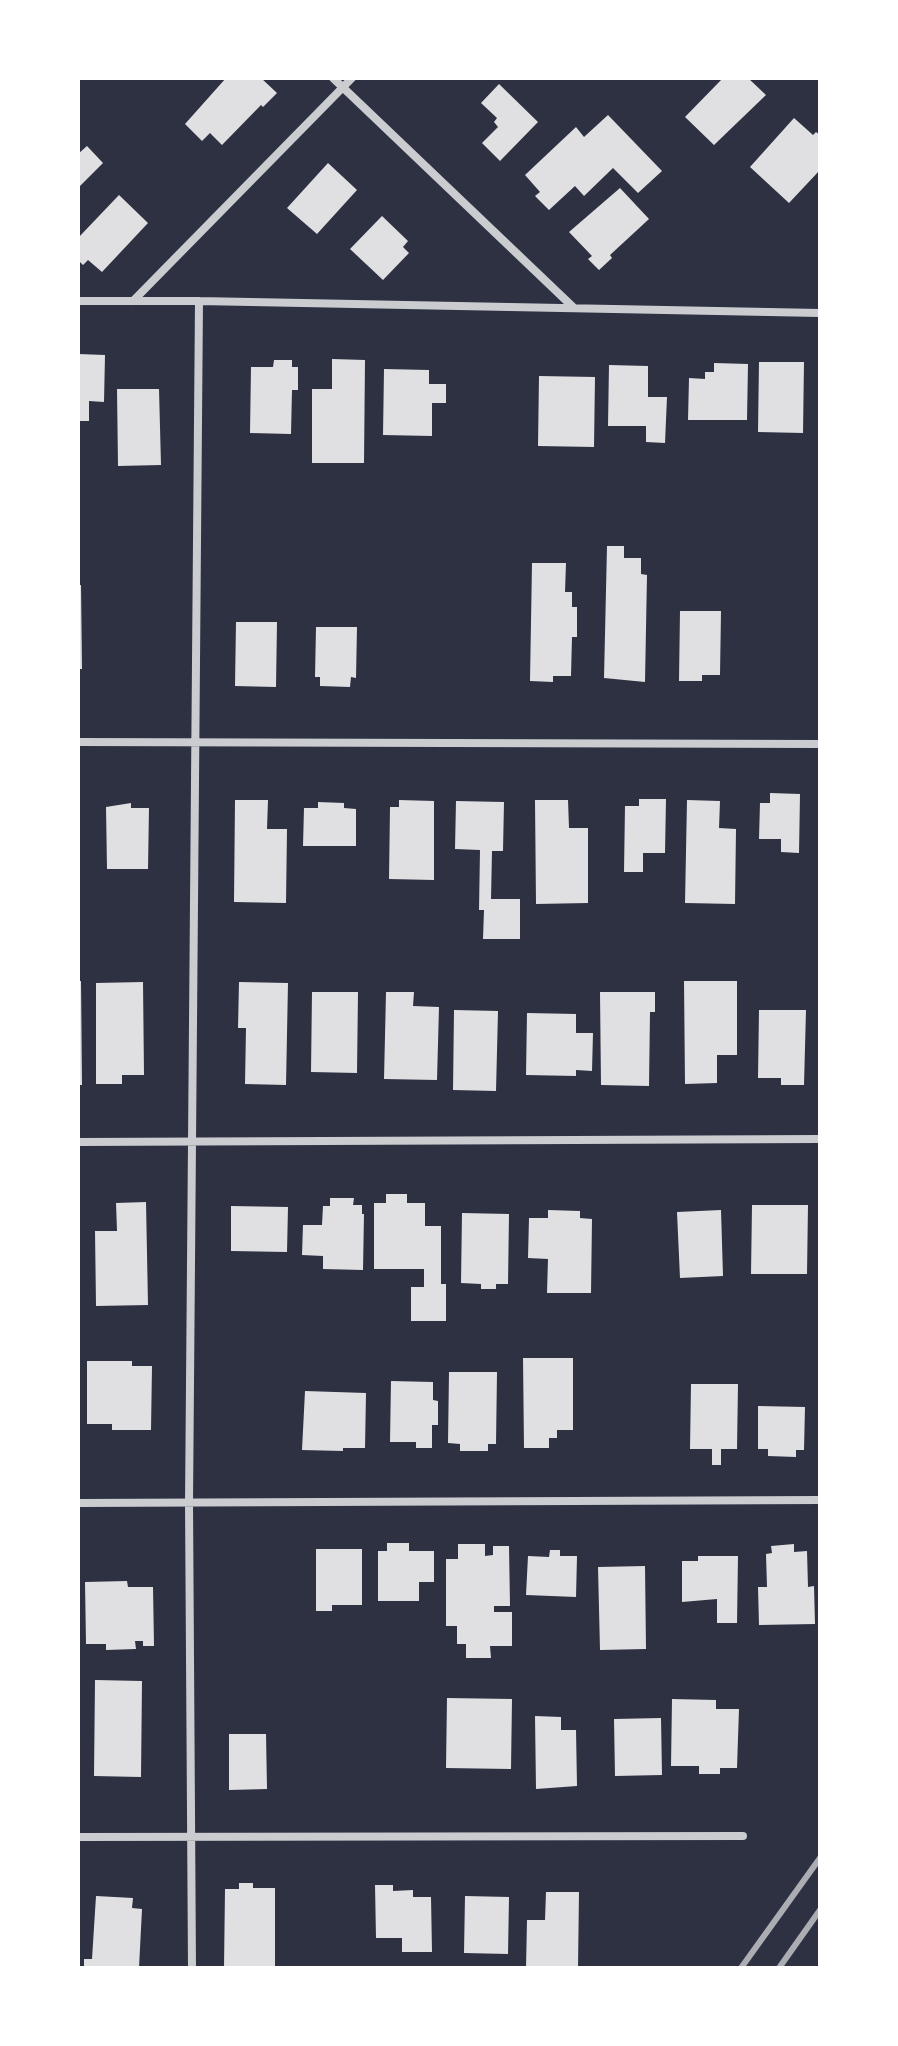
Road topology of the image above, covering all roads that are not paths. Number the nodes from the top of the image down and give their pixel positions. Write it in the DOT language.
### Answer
graph roads {
  1 [pos="333,78"];
  2 [pos="352,78"];
  3 [pos="342,87"];
  4 [pos="78,301"];
  5 [pos="133,301"];
  6 [pos="199,301"];
  7 [pos="574,308"];
  8 [pos="820,313"];
  9 [pos="78,742"];
  10 [pos="195,743"];
  11 [pos="820,744"];
  12 [pos="820,1139"];
  13 [pos="78,1142"];
  14 [pos="192,1142"];
  15 [pos="820,1500"];
  16 [pos="189,1502"];
  17 [pos="78,1503"];
  18 [pos="743,1836"];
  19 [pos="78,1837"];
  20 [pos="193,1837"];
  21 [pos="192,1968"];
  1 -- 3 [label="street"];
  2 -- 3 [label="street"];
  3 -- 5 [label="street"];
  3 -- 7 [label="street"];
  4 -- 5 [label="street"];
  5 -- 6 [label="street"];
  6 -- 7 [label="street"];
  6 -- 10 [label="street"];
  7 -- 8 [label="street"];
  9 -- 10 [label="street"];
  10 -- 11 [label="street"];
  10 -- 14 [label="street"];
  12 -- 14 [label="street"];
  13 -- 14 [label="street"];
  14 -- 16 [label="street"];
  15 -- 16 [label="street"];
  16 -- 17 [label="street"];
  16 -- 20 [label="street"];
  18 -- 20 [label="street"];
  19 -- 20 [label="street"];
  20 -- 21 [label="street"];
}
